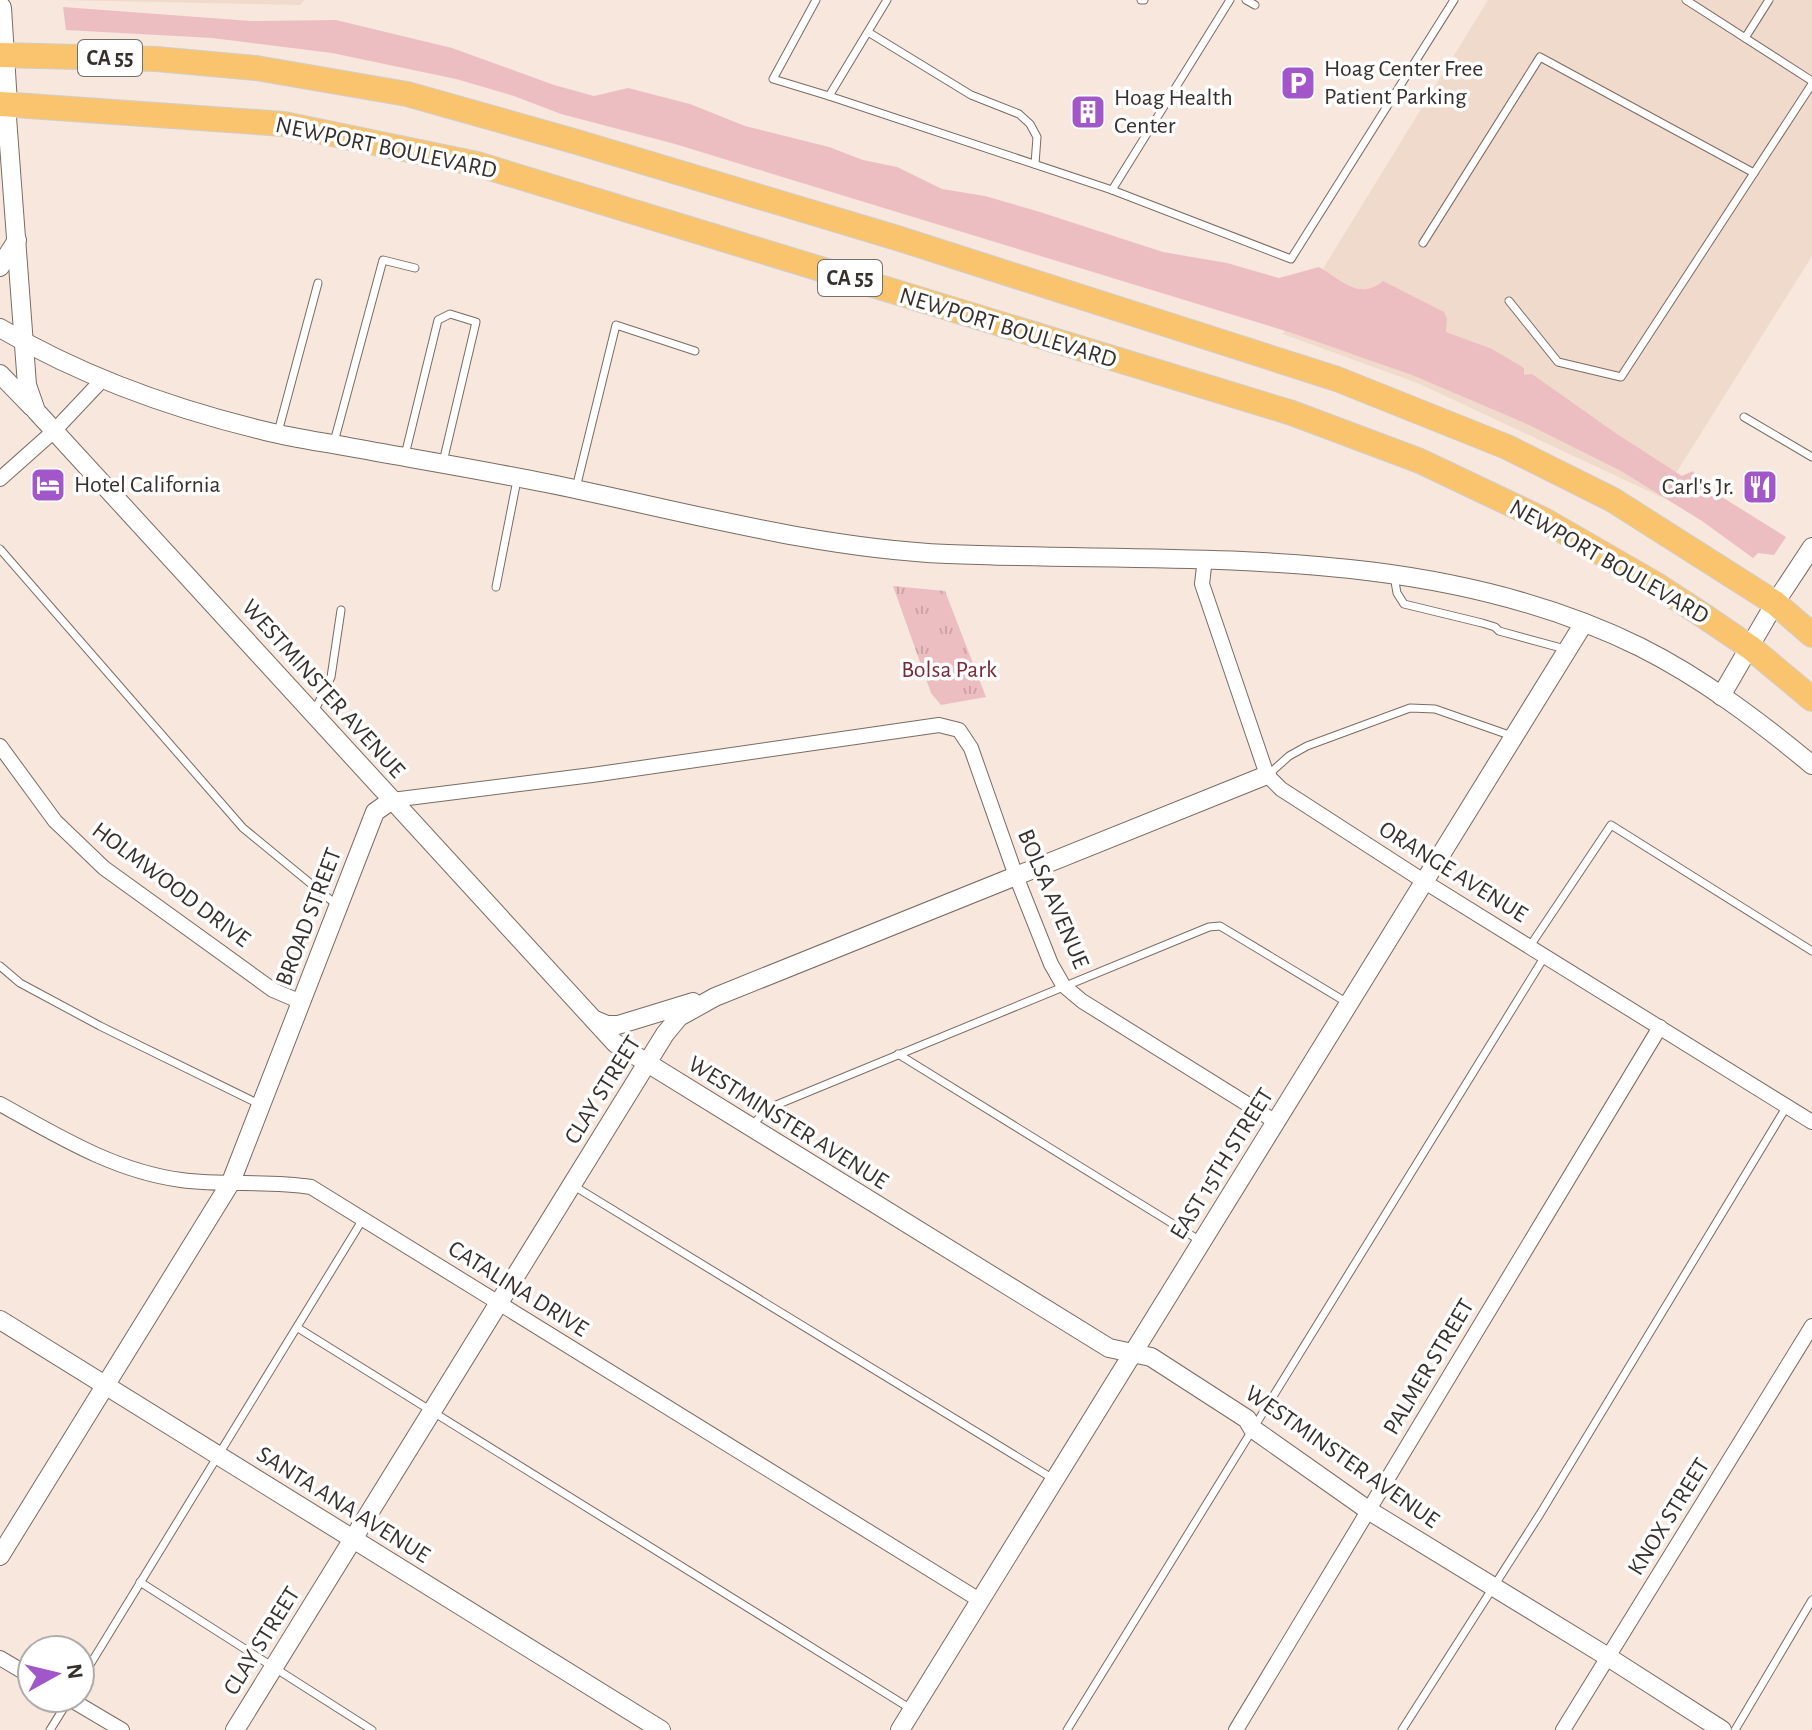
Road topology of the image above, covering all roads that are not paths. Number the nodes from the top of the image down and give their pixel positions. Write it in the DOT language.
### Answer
graph roads {
  1 [pos="816,0"];
  2 [pos="887,0"];
  3 [pos="1230,0"];
  4 [pos="1246,0"];
  5 [pos="1454,0"];
  6 [pos="1769,0"];
  7 [pos="1690,1"];
  8 [pos="1255,5"];
  9 [pos="0,8"];
  10 [pos="868,32"];
  11 [pos="1745,38"];
  12 [pos="1,55"];
  13 [pos="1812,82"];
  14 [pos="829,96"];
  15 [pos="3,104"];
  16 [pos="1035,164"];
  17 [pos="1754,173"];
  18 [pos="1112,190"];
  19 [pos="17,240"];
  20 [pos="1423,243"];
  21 [pos="0,267"];
  22 [pos="415,268"];
  23 [pos="318,283"];
  24 [pos="1509,301"];
  25 [pos="0,328"];
  26 [pos="24,342"];
  27 [pos="695,351"];
  28 [pos="0,374"];
  29 [pos="104,378"];
  30 [pos="36,411"];
  31 [pos="1744,417"];
  32 [pos="54,431"];
  33 [pos="277,434"];
  34 [pos="333,444"];
  35 [pos="405,457"];
  36 [pos="1812,457"];
  37 [pos="443,464"];
  38 [pos="518,478"];
  39 [pos="0,479"];
  40 [pos="576,490"];
  41 [pos="1812,547"];
  42 [pos="0,549"];
  43 [pos="1205,558"];
  44 [pos="1394,576"];
  45 [pos="496,587"];
  46 [pos="1775,603"];
  47 [pos="341,610"];
  48 [pos="1584,623"];
  49 [pos="1812,635"];
  50 [pos="1751,648"];
  51 [pos="1567,650"];
  52 [pos="1721,696"];
  53 [pos="1812,699"];
  54 [pos="313,714"];
  55 [pos="1514,737"];
  56 [pos="0,746"];
  57 [pos="1812,765"];
  58 [pos="1267,775"];
  59 [pos="392,800"];
  60 [pos="1016,876"];
  61 [pos="1425,882"];
  62 [pos="338,906"];
  63 [pos="1530,946"];
  64 [pos="1812,951"];
  65 [pos="1545,955"];
  66 [pos="0,966"];
  67 [pos="1063,985"];
  68 [pos="715,997"];
  69 [pos="301,1002"];
  70 [pos="1349,1004"];
  71 [pos="593,1019"];
  72 [pos="1660,1027"];
  73 [pos="898,1054"];
  74 [pos="647,1064"];
  75 [pos="0,1104"];
  76 [pos="261,1105"];
  77 [pos="1787,1106"];
  78 [pos="1276,1122"];
  79 [pos="1812,1122"];
  80 [pos="750,1128"];
  81 [pos="231,1182"];
  82 [pos="572,1185"];
  83 [pos="363,1219"];
  84 [pos="1202,1242"];
  85 [pos="498,1303"];
  86 [pos="0,1320"];
  87 [pos="1812,1326"];
  88 [pos="298,1328"];
  89 [pos="1133,1353"];
  90 [pos="107,1386"];
  91 [pos="431,1412"];
  92 [pos="1253,1429"];
  93 [pos="217,1456"];
  94 [pos="1055,1480"];
  95 [pos="1368,1510"];
  96 [pos="353,1540"];
  97 [pos="0,1556"];
  98 [pos="140,1582"];
  99 [pos="1493,1586"];
  100 [pos="1812,1600"];
  101 [pos="981,1601"];
  102 [pos="96,1655"];
  103 [pos="1608,1657"];
  104 [pos="273,1669"];
  105 [pos="913,1710"];
  106 [pos="96,1714"];
  107 [pos="122,1730"];
  108 [pos="235,1730"];
  109 [pos="372,1730"];
  110 [pos="661,1730"];
  111 [pos="900,1730"];
  112 [pos="1067,1730"];
  113 [pos="1236,1730"];
  114 [pos="1402,1730"];
  115 [pos="1563,1730"];
  116 [pos="1722,1730"];
  117 [pos="1735,1730"];
  1 -- 14 [label="lane"];
  2 -- 10 [label="lane"];
  3 -- 18 [label="lane"];
  4 -- 8 [label="lane"];
  5 -- 18 [label="lane"];
  6 -- 11 [label="lane"];
  7 -- 11 [label="lane"];
  9 -- 12 [label="main road"];
  10 -- 14 [label="lane"];
  10 -- 16 [label="lane"];
  11 -- 13 [label="lane"];
  12 -- 15 [label="main road"];
  12 -- 46 [label="highway, NEWPORT BOULEVARD / CA 55"];
  13 -- 17 [label="lane"];
  14 -- 16 [label="lane"];
  15 -- 19 [label="street, WESTMINSTER AVENUE"];
  15 -- 50 [label="highway, NEWPORT BOULEVARD / CA 55"];
  16 -- 18 [label="lane"];
  17 -- 20 [label="lane"];
  17 -- 24 [label="lane"];
  19 -- 21 [label="street"];
  19 -- 26 [label="street, WESTMINSTER AVENUE"];
  22 -- 34 [label="lane"];
  23 -- 33 [label="lane"];
  25 -- 26 [label="street"];
  26 -- 29 [label="street"];
  26 -- 30 [label="street, WESTMINSTER AVENUE"];
  27 -- 40 [label="lane"];
  28 -- 30 [label="street"];
  29 -- 32 [label="street"];
  29 -- 33 [label="street"];
  30 -- 32 [label="street, WESTMINSTER AVENUE"];
  31 -- 36 [label="lane"];
  32 -- 39 [label="street"];
  32 -- 54 [label="street, WESTMINSTER AVENUE"];
  33 -- 34 [label="street"];
  34 -- 35 [label="street"];
  35 -- 37 [label="street"];
  35 -- 37 [label="lane"];
  37 -- 38 [label="street"];
  38 -- 40 [label="street"];
  38 -- 45 [label="lane"];
  40 -- 43 [label="street"];
  41 -- 46 [label="street"];
  42 -- 62 [label="lane"];
  43 -- 44 [label="street"];
  43 -- 58 [label="street"];
  44 -- 48 [label="street"];
  44 -- 51 [label="lane"];
  46 -- 49 [label="highway, NEWPORT BOULEVARD / CA 55"];
  46 -- 50 [label="street"];
  47 -- 54 [label="lane"];
  48 -- 51 [label="street, EAST 15TH STREET"];
  48 -- 52 [label="street"];
  50 -- 52 [label="street"];
  50 -- 53 [label="highway, NEWPORT BOULEVARD / CA 55"];
  51 -- 55 [label="street, EAST 15TH STREET"];
  52 -- 57 [label="street"];
  54 -- 59 [label="street, WESTMINSTER AVENUE"];
  55 -- 58 [label="lane"];
  55 -- 61 [label="street, EAST 15TH STREET"];
  56 -- 69 [label="street, HOLMWOOD DRIVE"];
  58 -- 60 [label="street, CLAY STREET"];
  58 -- 61 [label="street, ORANGE AVENUE"];
  59 -- 60 [label="street, BOLSA AVENUE"];
  59 -- 62 [label="street, BROAD STREET"];
  59 -- 71 [label="street, WESTMINSTER AVENUE"];
  60 -- 67 [label="street, BOLSA AVENUE"];
  60 -- 68 [label="street, CLAY STREET"];
  61 -- 63 [label="street, ORANGE AVENUE"];
  61 -- 70 [label="street, EAST 15TH STREET"];
  62 -- 69 [label="street, BROAD STREET"];
  63 -- 64 [label="lane"];
  63 -- 65 [label="street, ORANGE AVENUE"];
  65 -- 72 [label="street, ORANGE AVENUE"];
  65 -- 92 [label="lane"];
  66 -- 76 [label="lane"];
  67 -- 70 [label="lane"];
  67 -- 73 [label="lane"];
  67 -- 78 [label="street, BOLSA AVENUE"];
  68 -- 71 [label="street"];
  68 -- 74 [label="street, CLAY STREET"];
  69 -- 76 [label="street, BROAD STREET"];
  70 -- 78 [label="street, EAST 15TH STREET"];
  71 -- 74 [label="street, WESTMINSTER AVENUE"];
  72 -- 77 [label="street, ORANGE AVENUE"];
  72 -- 95 [label="street, PALMER STREET"];
  73 -- 80 [label="lane"];
  73 -- 84 [label="lane"];
  74 -- 80 [label="street, WESTMINSTER AVENUE"];
  74 -- 82 [label="street, CLAY STREET"];
  75 -- 81 [label="street, CATALINA DRIVE"];
  76 -- 81 [label="street, BROAD STREET"];
  77 -- 79 [label="street, ORANGE AVENUE"];
  77 -- 99 [label="lane"];
  78 -- 84 [label="street, EAST 15TH STREET"];
  80 -- 89 [label="street, WESTMINSTER AVENUE"];
  81 -- 83 [label="street, CATALINA DRIVE"];
  81 -- 90 [label="street, BROAD STREET"];
  82 -- 85 [label="street, CLAY STREET"];
  82 -- 94 [label="lane"];
  83 -- 85 [label="street, CATALINA DRIVE"];
  83 -- 88 [label="lane"];
  84 -- 89 [label="street, EAST 15TH STREET"];
  85 -- 91 [label="street, CLAY STREET"];
  85 -- 101 [label="street, CATALINA DRIVE"];
  86 -- 90 [label="street, SANTA ANA AVENUE"];
  87 -- 103 [label="street, KNOX STREET"];
  88 -- 91 [label="lane"];
  88 -- 93 [label="lane"];
  89 -- 92 [label="street, WESTMINSTER AVENUE"];
  89 -- 94 [label="street, EAST 15TH STREET"];
  90 -- 93 [label="street, SANTA ANA AVENUE"];
  90 -- 97 [label="street, BROAD STREET"];
  91 -- 96 [label="street, CLAY STREET"];
  91 -- 105 [label="lane"];
  92 -- 95 [label="street, WESTMINSTER AVENUE"];
  92 -- 112 [label="lane"];
  93 -- 96 [label="street, SANTA ANA AVENUE"];
  93 -- 98 [label="lane"];
  94 -- 101 [label="street, EAST 15TH STREET"];
  95 -- 99 [label="street, WESTMINSTER AVENUE"];
  95 -- 113 [label="street, PALMER STREET"];
  96 -- 104 [label="street, CLAY STREET"];
  96 -- 110 [label="street, SANTA ANA AVENUE"];
  98 -- 102 [label="lane"];
  98 -- 104 [label="lane"];
  99 -- 103 [label="street, WESTMINSTER AVENUE"];
  99 -- 114 [label="lane"];
  100 -- 117 [label="lane"];
  101 -- 105 [label="street, EAST 15TH STREET"];
  103 -- 115 [label="street, KNOX STREET"];
  103 -- 116 [label="street, WESTMINSTER AVENUE"];
  104 -- 108 [label="street, CLAY STREET"];
  104 -- 109 [label="lane"];
  105 -- 111 [label="street, EAST 15TH STREET"];
  106 -- 107 [label="street"];
}
